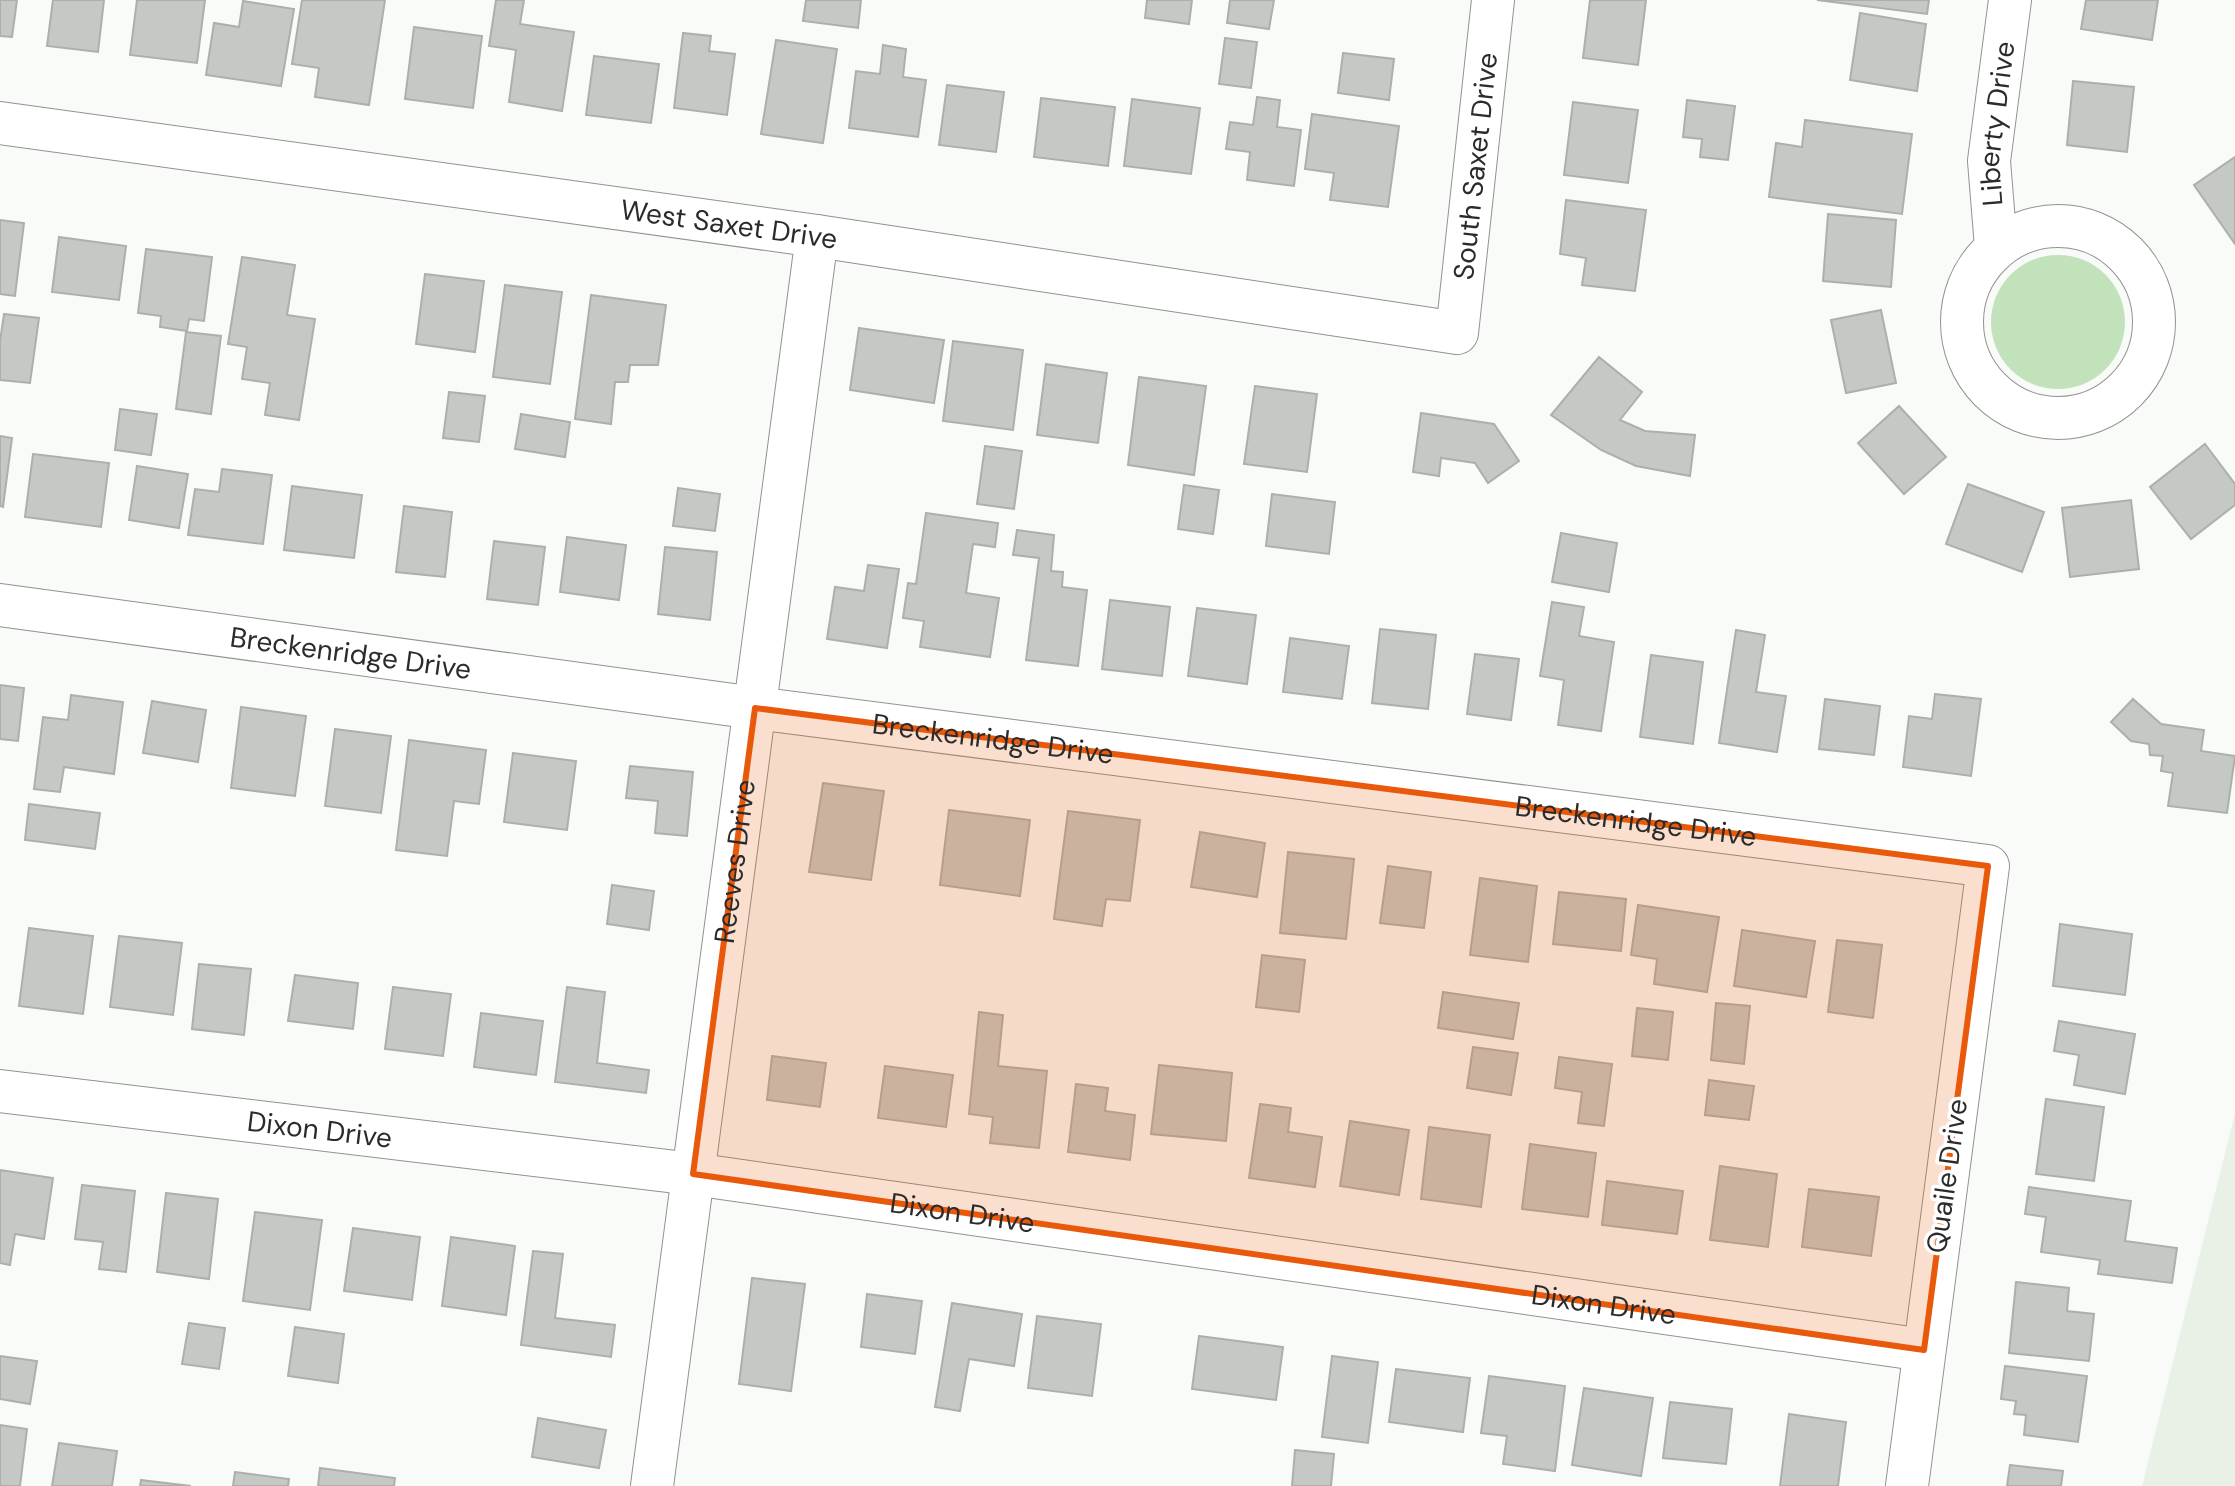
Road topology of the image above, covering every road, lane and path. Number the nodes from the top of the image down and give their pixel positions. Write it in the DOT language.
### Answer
graph roads {
  1 [pos="1493,0"];
  2 [pos="2010,0"];
  3 [pos="0,123"];
  4 [pos="817,236"];
  5 [pos="1996,247"];
  6 [pos="1457,333"];
  7 [pos="0,605"];
  8 [pos="755,708"];
  9 [pos="1988,866"];
  10 [pos="0,1091"];
  11 [pos="693,1174"];
  12 [pos="1924,1350"];
  13 [pos="652,1486"];
  14 [pos="1907,1486"];
  1 -- 6 [label="street, South Saxet Drive"];
  2 -- 5 [label="street, Liberty Drive"];
  3 -- 4 [label="street, West Saxet Drive"];
  4 -- 6 [label="street, West Saxet Drive"];
  4 -- 8 [label="street, Reeves Drive"];
  5 -- 5 [label="street"];
  7 -- 8 [label="street, Breckenridge Drive"];
  8 -- 9 [label="street, Breckenridge Drive"];
  8 -- 11 [label="street, Reeves Drive"];
  9 -- 12 [label="street, Quaile Drive"];
  10 -- 11 [label="street, Dixon Drive"];
  11 -- 12 [label="street, Dixon Drive"];
  11 -- 13 [label="street, Reeves Drive"];
  12 -- 14 [label="street, Quaile Drive"];
}
